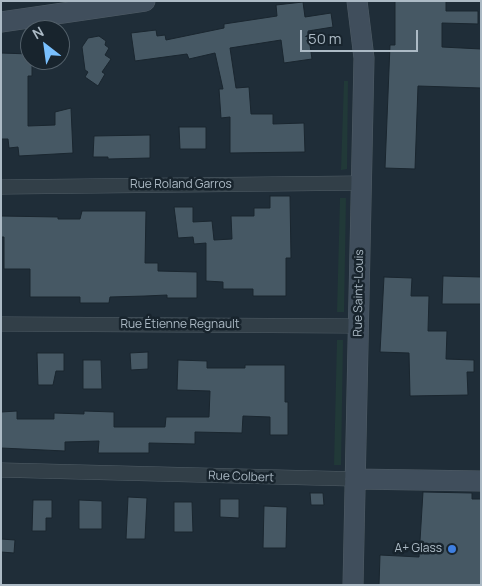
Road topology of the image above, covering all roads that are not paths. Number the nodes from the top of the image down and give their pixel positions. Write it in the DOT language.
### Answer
graph roads {
  1 [pos="145,1"];
  2 [pos="357,1"];
  3 [pos="48,8"];
  4 [pos="1,22"];
  5 [pos="362,183"];
  6 [pos="1,187"];
  7 [pos="1,324"];
  8 [pos="358,326"];
  9 [pos="1,470"];
  10 [pos="356,479"];
  11 [pos="481,481"];
  12 [pos="352,585"];
  1 -- 3 [label="street"];
  2 -- 5 [label="street, Rue Saint-Louis"];
  3 -- 4 [label="street"];
  5 -- 6 [label="street, Rue Roland Garros"];
  5 -- 8 [label="street, Rue Saint-Louis"];
  7 -- 8 [label="street, Rue Étienne Regnault"];
  8 -- 10 [label="street, Rue Saint-Louis"];
  9 -- 10 [label="street, Rue Colbert"];
  10 -- 11 [label="street, Rue Colbert"];
  10 -- 12 [label="street, Rue Saint-Louis"];
}
